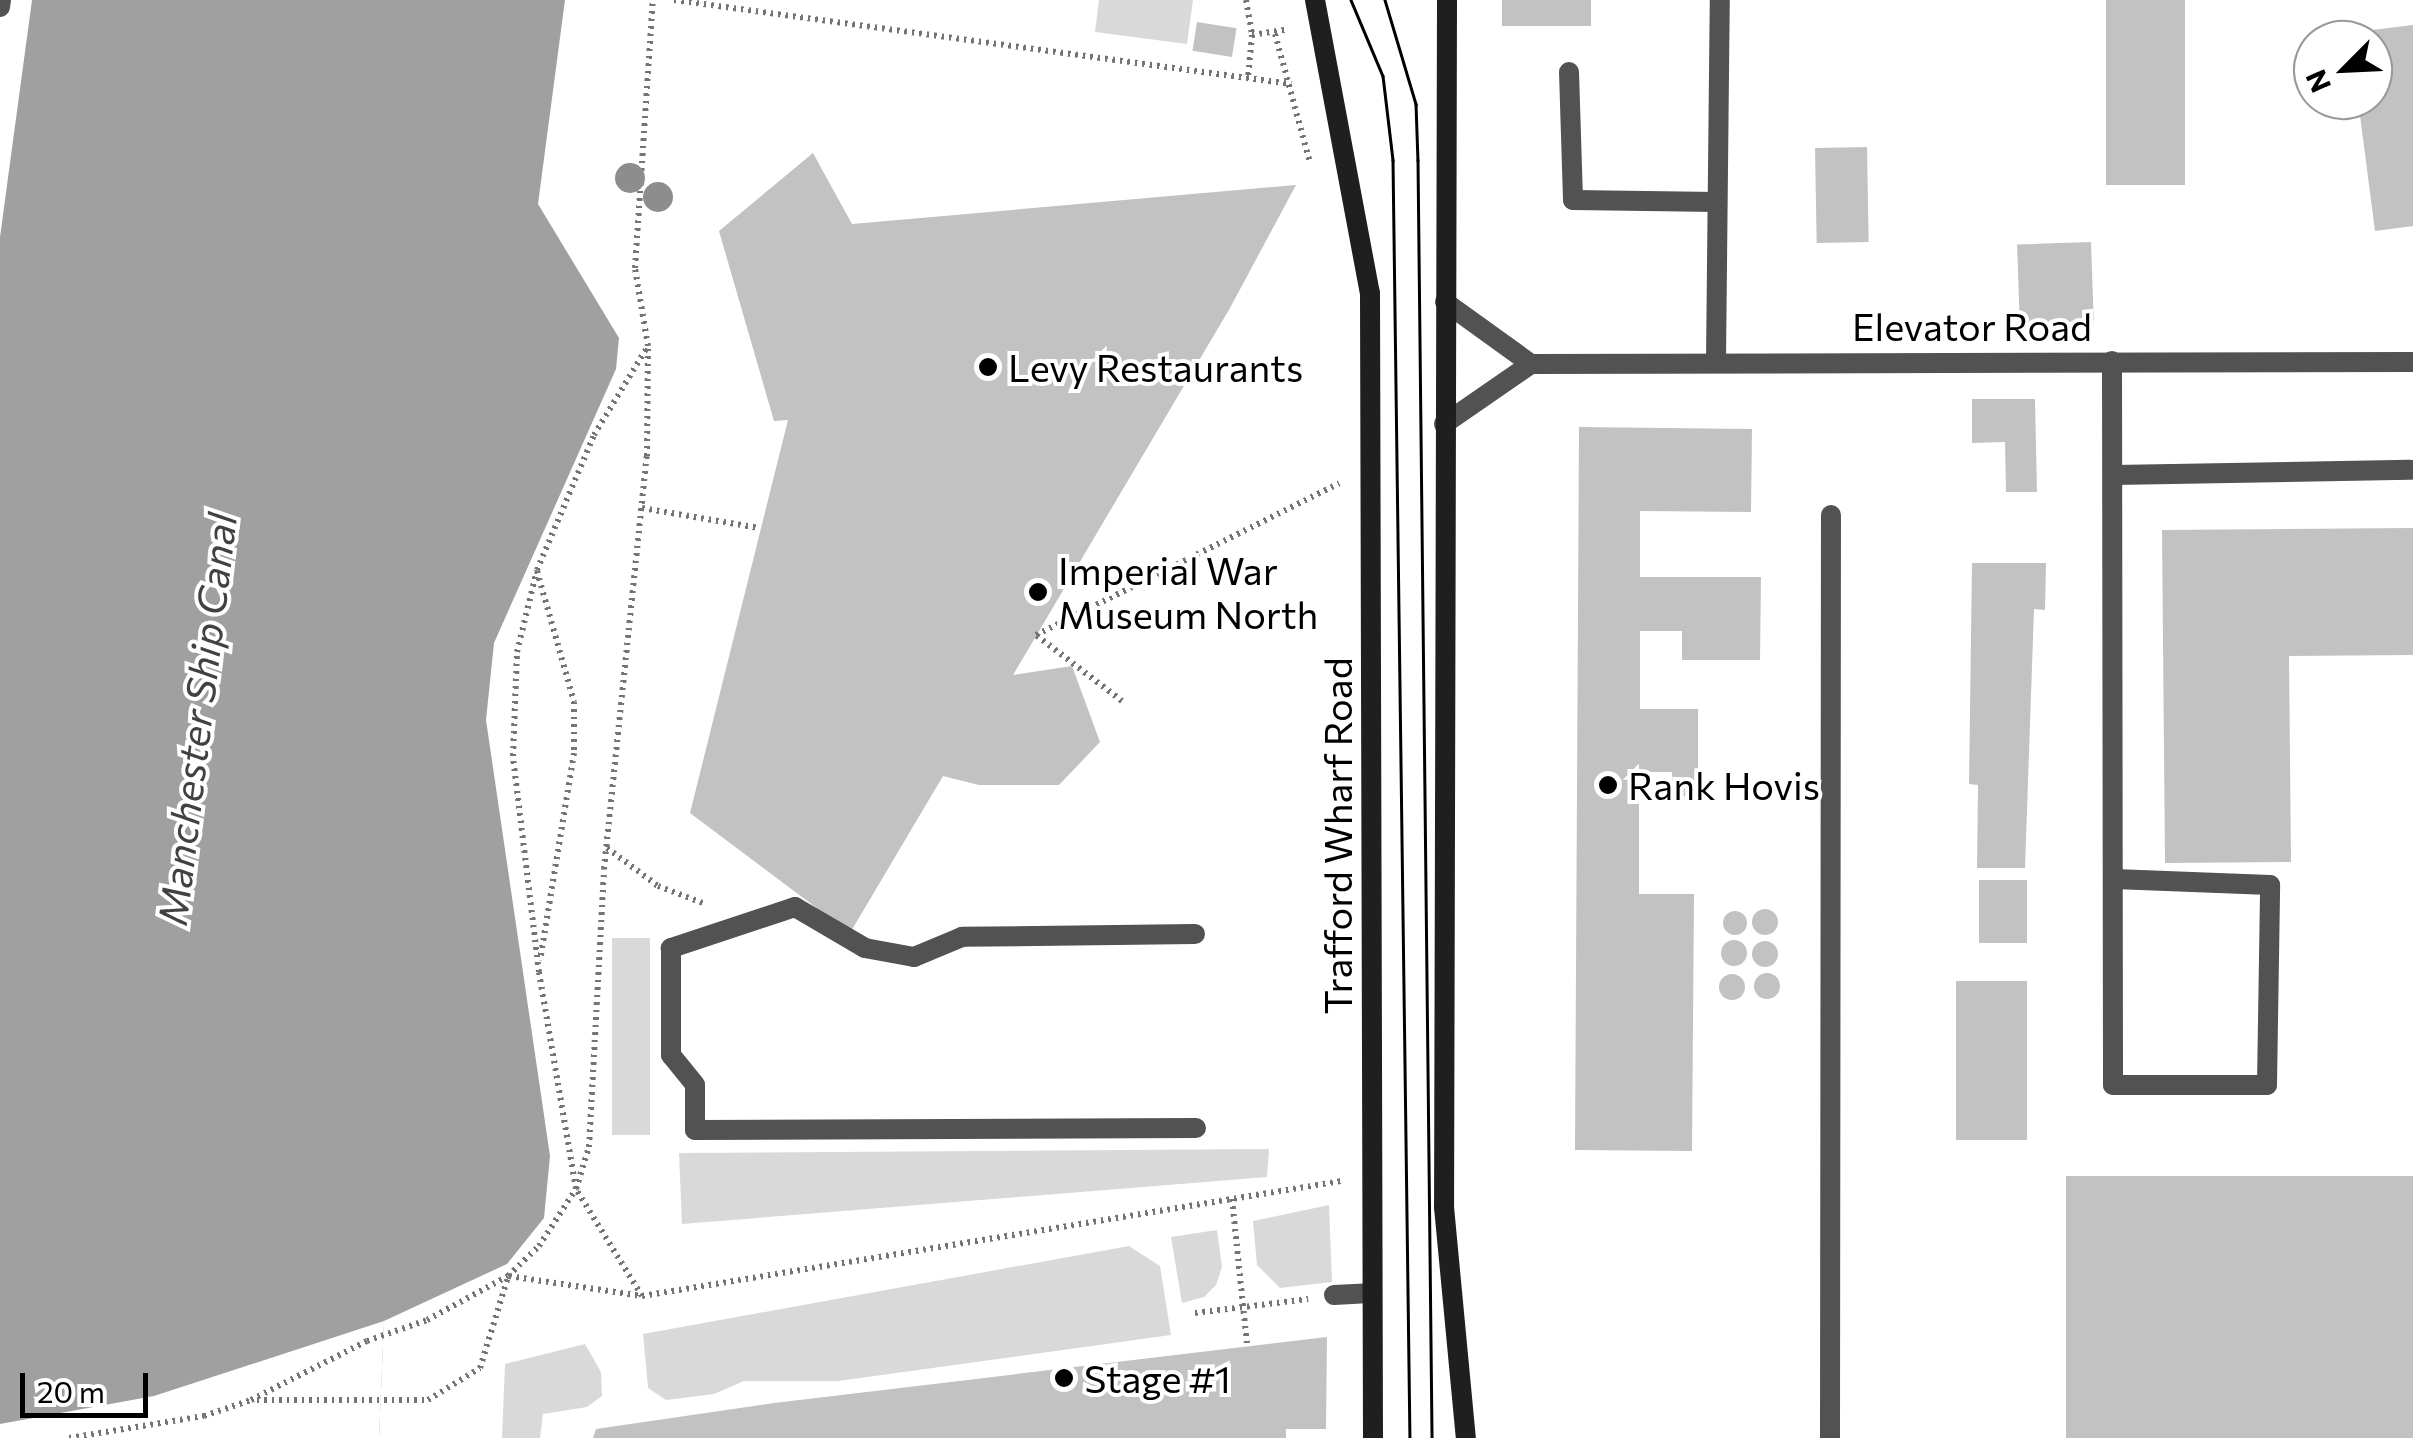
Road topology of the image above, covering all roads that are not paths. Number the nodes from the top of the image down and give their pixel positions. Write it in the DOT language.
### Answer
graph roads {
  1 [pos="1315,0"];
  2 [pos="1447,0"];
  3 [pos="1720,0"];
  4 [pos="1569,72"];
  5 [pos="1716,202"];
  6 [pos="1445,302"];
  7 [pos="1716,360"];
  8 [pos="2112,361"];
  9 [pos="2413,362"];
  10 [pos="1531,364"];
  11 [pos="1444,424"];
  12 [pos="2410,470"];
  13 [pos="2114,475"];
  14 [pos="1831,515"];
  15 [pos="2114,879"];
  16 [pos="1195,934"];
  17 [pos="1196,1128"];
  18 [pos="1370,1293"];
  19 [pos="1334,1295"];
  20 [pos="1373,1438"];
  21 [pos="1466,1438"];
  22 [pos="1830,1438"];
  1 -- 18 [label="street, Trafford Wharf Road"];
  2 -- 6 [label="street"];
  3 -- 5 [label="street"];
  4 -- 5 [label="street"];
  5 -- 7 [label="street"];
  6 -- 10 [label="street"];
  6 -- 11 [label="street"];
  7 -- 8 [label="street, Elevator Road"];
  7 -- 10 [label="street, Elevator Road"];
  8 -- 9 [label="street, Elevator Road"];
  8 -- 13 [label="street"];
  10 -- 11 [label="street"];
  11 -- 21 [label="street"];
  12 -- 13 [label="street"];
  13 -- 15 [label="street"];
  14 -- 22 [label="street"];
  15 -- 15 [label="street"];
  16 -- 17 [label="street"];
  18 -- 19 [label="street"];
  18 -- 20 [label="street, Trafford Wharf Road"];
}
